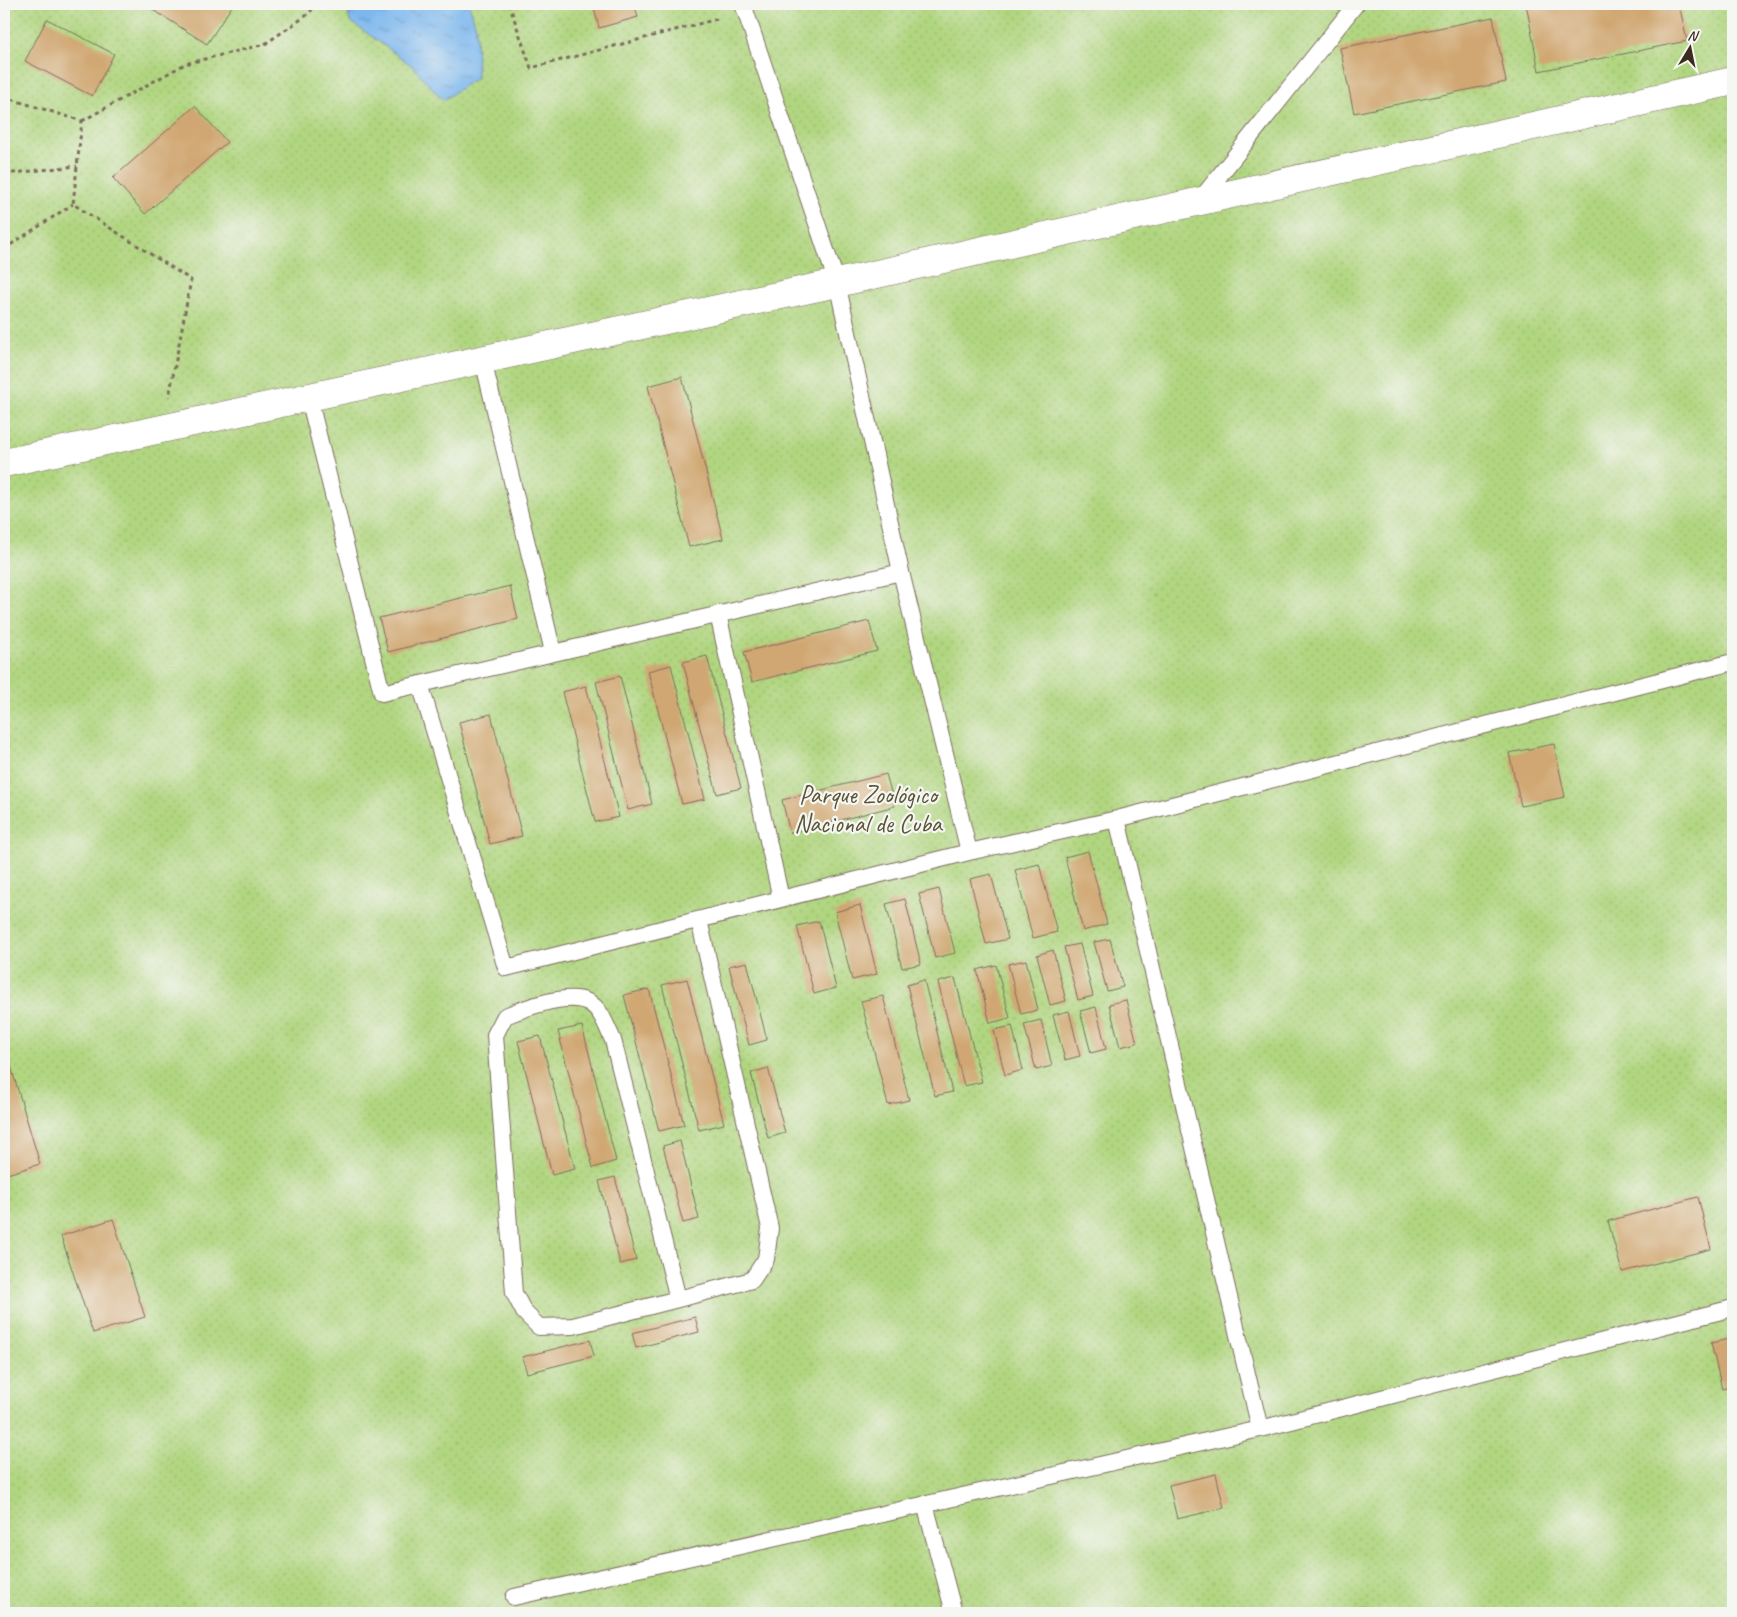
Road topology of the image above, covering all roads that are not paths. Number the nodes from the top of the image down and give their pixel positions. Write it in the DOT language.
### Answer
graph roads {
  1 [pos="1356,4"];
  2 [pos="745,8"];
  3 [pos="1733,80"];
  4 [pos="1200,200"];
  5 [pos="837,283"];
  6 [pos="483,360"];
  7 [pos="309,398"];
  8 [pos="4,463"];
  9 [pos="901,572"];
  10 [pos="718,614"];
  11 [pos="553,652"];
  12 [pos="1733,662"];
  13 [pos="420,684"];
  14 [pos="1117,819"];
  15 [pos="969,852"];
  16 [pos="782,899"];
  17 [pos="699,920"];
  18 [pos="678,1299"];
  19 [pos="1733,1308"];
  20 [pos="1260,1428"];
  21 [pos="925,1504"];
  22 [pos="514,1597"];
  23 [pos="954,1613"];
  1 -- 4 [label="lane"];
  2 -- 5 [label="lane"];
  3 -- 4 [label="street"];
  4 -- 5 [label="street"];
  5 -- 6 [label="street"];
  5 -- 9 [label="lane"];
  6 -- 7 [label="street"];
  6 -- 11 [label="lane"];
  7 -- 8 [label="street"];
  7 -- 13 [label="lane"];
  9 -- 10 [label="lane"];
  9 -- 15 [label="lane"];
  10 -- 11 [label="lane"];
  10 -- 16 [label="lane"];
  11 -- 13 [label="lane"];
  12 -- 14 [label="lane"];
  13 -- 17 [label="lane"];
  14 -- 15 [label="lane"];
  14 -- 20 [label="lane"];
  15 -- 16 [label="lane"];
  16 -- 17 [label="lane"];
  17 -- 18 [label="lane"];
  18 -- 18 [label="lane"];
  19 -- 20 [label="lane"];
  20 -- 21 [label="lane"];
  21 -- 22 [label="lane"];
  21 -- 23 [label="lane"];
}
